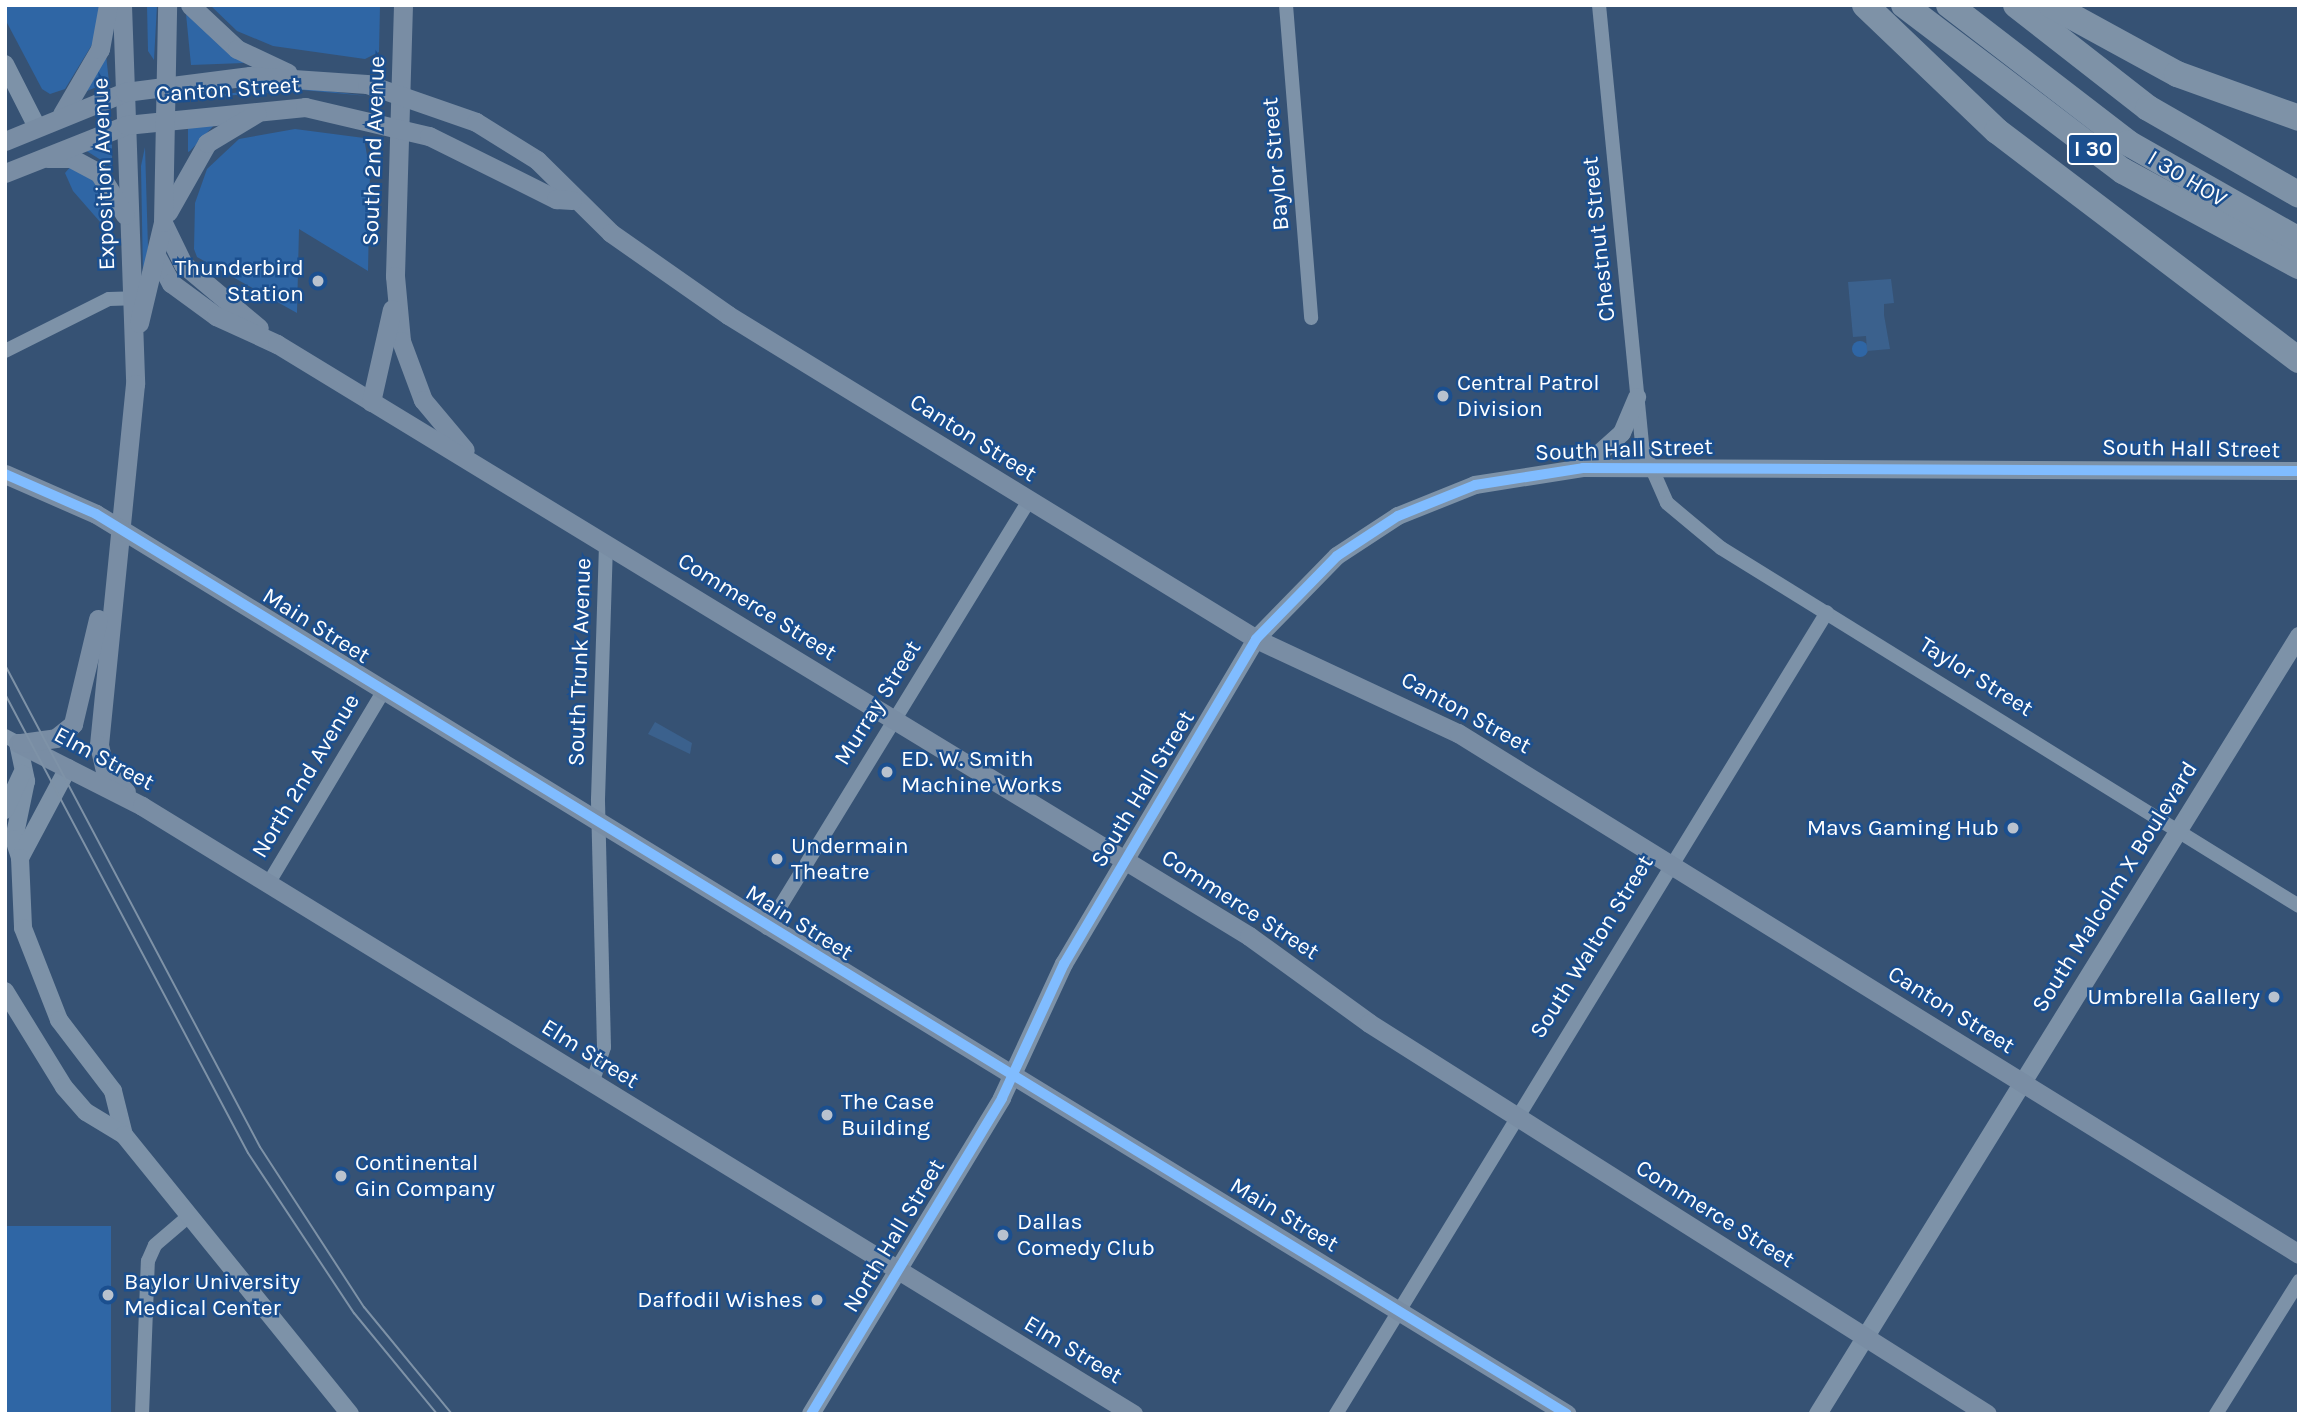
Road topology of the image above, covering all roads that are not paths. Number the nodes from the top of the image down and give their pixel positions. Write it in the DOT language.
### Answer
graph roads {
  1 [pos="108,5"];
  2 [pos="122,5"];
  3 [pos="167,5"];
  4 [pos="190,5"];
  5 [pos="403,5"];
  6 [pos="1286,5"];
  7 [pos="1599,5"];
  8 [pos="1865,5"];
  9 [pos="1904,5"];
  10 [pos="1949,5"];
  11 [pos="1968,5"];
  12 [pos="2016,5"];
  13 [pos="2051,5"];
  14 [pos="5,64"];
  15 [pos="295,76"];
  16 [pos="169,83"];
  17 [pos="125,92"];
  18 [pos="400,93"];
  19 [pos="264,110"];
  20 [pos="62,114"];
  21 [pos="169,116"];
  22 [pos="2299,118"];
  23 [pos="36,125"];
  24 [pos="126,125"];
  25 [pos="399,126"];
  26 [pos="5,141"];
  27 [pos="32,159"];
  28 [pos="5,173"];
  29 [pos="2299,195"];
  30 [pos="572,200"];
  31 [pos="163,222"];
  32 [pos="129,225"];
  33 [pos="2299,225"];
  34 [pos="2299,240"];
  35 [pos="157,257"];
  36 [pos="2299,266"];
  37 [pos="139,298"];
  38 [pos="395,298"];
  39 [pos="1311,318"];
  40 [pos="277,344"];
  41 [pos="5,351"];
  42 [pos="2299,360"];
  43 [pos="1637,397"];
  44 [pos="371,402"];
  45 [pos="480,467"];
  46 [pos="1648,467"];
  47 [pos="1583,468"];
  48 [pos="2299,471"];
  49 [pos="5,474"];
  50 [pos="1028,502"];
  51 [pos="121,530"];
  52 [pos="606,543"];
  53 [pos="109,596"];
  54 [pos="1826,612"];
  55 [pos="2299,636"];
  56 [pos="1256,639"];
  57 [pos="383,692"];
  58 [pos="894,720"];
  59 [pos="9,741"];
  60 [pos="26,768"];
  61 [pos="68,768"];
  62 [pos="142,806"];
  63 [pos="5,810"];
  64 [pos="598,823"];
  65 [pos="2179,830"];
  66 [pos="20,858"];
  67 [pos="1125,860"];
  68 [pos="1670,864"];
  69 [pos="268,884"];
  70 [pos="2299,906"];
  71 [pos="767,928"];
  72 [pos="5,991"];
  73 [pos="1012,1079"];
  74 [pos="592,1084"];
  75 [pos="2022,1084"];
  76 [pos="1514,1116"];
  77 [pos="124,1135"];
  78 [pos="189,1216"];
  79 [pos="2299,1254"];
  80 [pos="896,1273"];
  81 [pos="2299,1281"];
  82 [pos="1398,1307"];
  83 [pos="1865,1338"];
  84 [pos="142,1414"];
  85 [pos="350,1414"];
  86 [pos="811,1414"];
  87 [pos="1133,1414"];
  88 [pos="1336,1414"];
  89 [pos="1567,1414"];
  90 [pos="1818,1414"];
  91 [pos="1987,1414"];
  92 [pos="2216,1414"];
  1 -- 20 [label="main road"];
  2 -- 17 [label="main road, Exposition Avenue"];
  3 -- 16 [label="main road, Exposition Avenue"];
  4 -- 15 [label="main road"];
  5 -- 18 [label="main road, South 2nd Avenue"];
  6 -- 39 [label="street, Baylor Street"];
  7 -- 43 [label="street, Chestnut Street"];
  8 -- 42 [label="highway"];
  9 -- 36 [label="highway, I 30"];
  10 -- 34 [label="highway, I 30 HOV"];
  11 -- 33 [label="highway, I 30 HOV"];
  12 -- 29 [label="highway"];
  13 -- 22 [label="highway"];
  14 -- 23 [label="street"];
  15 -- 16 [label="main road, Canton Street"];
  15 -- 18 [label="main road, Canton Street"];
  16 -- 17 [label="main road, Canton Street"];
  16 -- 21 [label="main road, Exposition Avenue"];
  17 -- 20 [label="main road, Canton Street"];
  17 -- 24 [label="main road, Exposition Avenue"];
  18 -- 25 [label="main road, South 2nd Avenue"];
  18 -- 30 [label="main road, Canton Street"];
  19 -- 21 [label="main road, Canton Street"];
  19 -- 25 [label="main road, Canton Street"];
  19 -- 31 [label="main road"];
  20 -- 23 [label="main road, Canton Street"];
  21 -- 24 [label="main road, Canton Street"];
  21 -- 31 [label="main road, Exposition Avenue"];
  23 -- 26 [label="main road, Canton Street"];
  24 -- 27 [label="main road, Canton Street"];
  24 -- 32 [label="main road, Exposition Avenue"];
  25 -- 30 [label="main road, Canton Street"];
  25 -- 38 [label="main road, South 2nd Avenue"];
  27 -- 28 [label="main road, Canton Street"];
  27 -- 32 [label="main road"];
  30 -- 50 [label="main road, Canton Street"];
  31 -- 35 [label="main road, Exposition Avenue"];
  31 -- 40 [label="main road, Commerce Street"];
  32 -- 37 [label="main road, Exposition Avenue"];
  35 -- 37 [label="main road, Exposition Avenue"];
  35 -- 40 [label="main road, Commerce Street"];
  37 -- 41 [label="street"];
  37 -- 51 [label="main road, Exposition Avenue"];
  38 -- 44 [label="main road, South 2nd Avenue"];
  38 -- 45 [label="main road, South 2nd Avenue"];
  40 -- 44 [label="main road, Commerce Street"];
  43 -- 46 [label="street, Chestnut Street"];
  43 -- 47 [label="street"];
  44 -- 45 [label="main road, Commerce Street"];
  45 -- 52 [label="main road, Commerce Street"];
  46 -- 47 [label="street, South Hall Street"];
  46 -- 48 [label="street, South Hall Street"];
  46 -- 54 [label="street, Taylor Street"];
  47 -- 56 [label="street, South Hall Street"];
  49 -- 51 [label="main road, Main Street"];
  50 -- 56 [label="main road, Canton Street"];
  50 -- 58 [label="street, Murray Street"];
  51 -- 53 [label="main road, Exposition Avenue"];
  51 -- 57 [label="main road, Main Street"];
  52 -- 58 [label="main road, Commerce Street"];
  52 -- 64 [label="street, South Trunk Avenue"];
  53 -- 59 [label="main road"];
  53 -- 62 [label="main road"];
  54 -- 65 [label="street, Taylor Street"];
  54 -- 68 [label="street, South Walton Street"];
  55 -- 65 [label="street, South Malcolm X Boulevard"];
  56 -- 67 [label="street, South Hall Street"];
  56 -- 68 [label="main road, Canton Street"];
  57 -- 64 [label="main road, Main Street"];
  57 -- 69 [label="street, North 2nd Avenue"];
  58 -- 67 [label="main road, Commerce Street"];
  58 -- 71 [label="street, Murray Street"];
  59 -- 60 [label="street"];
  59 -- 61 [label="main road, Elm Street"];
  60 -- 63 [label="street"];
  60 -- 66 [label="street"];
  61 -- 62 [label="main road, Elm Street"];
  61 -- 66 [label="street"];
  62 -- 69 [label="main road, Elm Street"];
  64 -- 71 [label="main road, Main Street"];
  64 -- 74 [label="street, South Trunk Avenue"];
  65 -- 70 [label="street, Taylor Street"];
  65 -- 75 [label="street, South Malcolm X Boulevard"];
  66 -- 77 [label="street"];
  67 -- 73 [label="street, South Hall Street"];
  67 -- 76 [label="main road, Commerce Street"];
  68 -- 75 [label="main road, Canton Street"];
  68 -- 76 [label="street, South Walton Street"];
  69 -- 74 [label="main road, Elm Street"];
  71 -- 73 [label="main road, Main Street"];
  72 -- 77 [label="street"];
  73 -- 80 [label="street, North Hall Street"];
  73 -- 82 [label="main road, Main Street"];
  74 -- 80 [label="main road, Elm Street"];
  75 -- 79 [label="main road, Canton Street"];
  75 -- 83 [label="street, South Malcolm X Boulevard"];
  76 -- 82 [label="street, South Walton Street"];
  76 -- 83 [label="main road, Commerce Street"];
  77 -- 78 [label="street"];
  78 -- 84 [label="street"];
  78 -- 85 [label="street"];
  80 -- 86 [label="street, North Hall Street"];
  80 -- 87 [label="main road, Elm Street"];
  81 -- 92 [label="street"];
  82 -- 88 [label="street, South Walton Street"];
  82 -- 89 [label="main road, Main Street"];
  83 -- 90 [label="street, South Malcolm X Boulevard"];
  83 -- 91 [label="main road, Commerce Street"];
}
